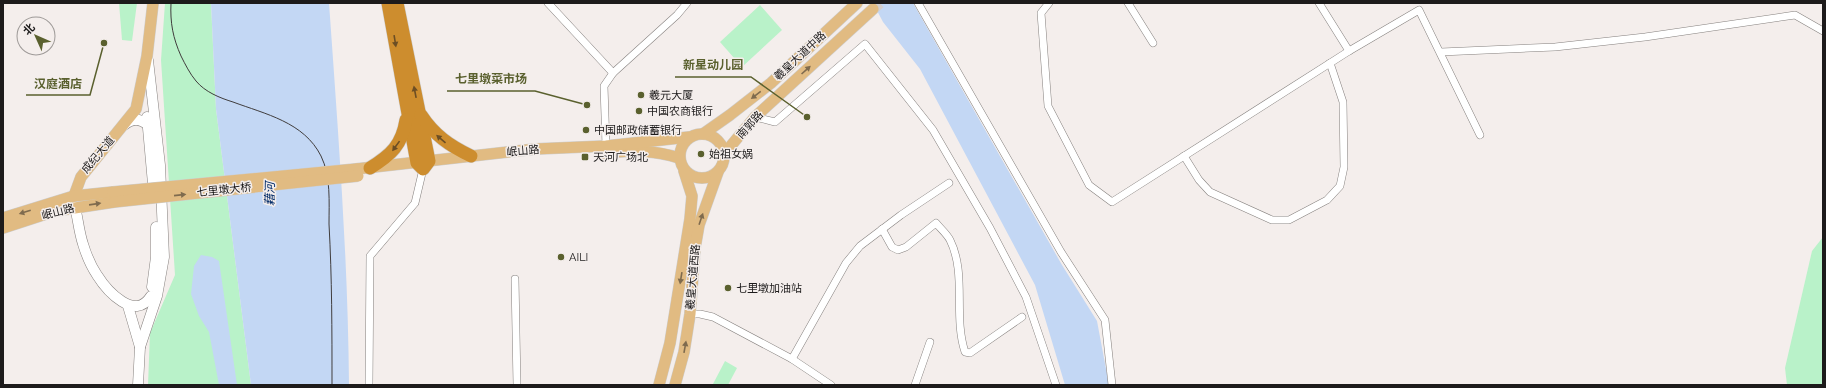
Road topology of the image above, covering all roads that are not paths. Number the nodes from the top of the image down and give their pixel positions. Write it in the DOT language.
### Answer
graph roads {
  1 [pos="147,3"];
  2 [pos="153,3"];
  3 [pos="388,3"];
  4 [pos="397,3"];
  5 [pos="548,3"];
  6 [pos="687,3"];
  7 [pos="857,3"];
  8 [pos="918,3"];
  9 [pos="1049,3"];
  10 [pos="1128,3"];
  11 [pos="1319,3"];
  12 [pos="873,9"];
  13 [pos="1823,31"];
  14 [pos="1153,43"];
  15 [pos="1349,51"];
  16 [pos="1441,52"];
  17 [pos="144,58"];
  18 [pos="1330,63"];
  19 [pos="612,73"];
  20 [pos="143,78"];
  21 [pos="777,96"];
  22 [pos="413,113"];
  23 [pos="755,117"];
  24 [pos="124,125"];
  25 [pos="148,125"];
  26 [pos="703,134"];
  27 [pos="1480,135"];
  28 [pos="689,137"];
  29 [pos="606,146"];
  30 [pos="724,154"];
  31 [pos="471,156"];
  32 [pos="1184,156"];
  33 [pos="679,158"];
  34 [pos="423,165"];
  35 [pos="370,168"];
  36 [pos="684,171"];
  37 [pos="718,172"];
  38 [pos="357,173"];
  39 [pos="949,183"];
  40 [pos="113,197"];
  41 [pos="75,202"];
  42 [pos="3,218"];
  43 [pos="3,228"];
  44 [pos="882,229"];
  45 [pos="515,279"];
  46 [pos="151,296"];
  47 [pos="128,306"];
  48 [pos="690,314"];
  49 [pos="1022,317"];
  50 [pos="930,342"];
  51 [pos="138,343"];
  52 [pos="792,359"];
  53 [pos="138,385"];
  54 [pos="370,385"];
  55 [pos="517,385"];
  56 [pos="659,385"];
  57 [pos="675,385"];
  58 [pos="831,385"];
  59 [pos="915,385"];
  60 [pos="1056,385"];
  61 [pos="1112,385"];
  1 -- 17 [label="main road, 成纪大道"];
  2 -- 17 [label="main road, 成纪大道"];
  3 -- 22 [label="highway, one-way"];
  22 -- 4 [label="highway, one-way"];
  5 -- 19 [label="street"];
  6 -- 19 [label="street"];
  7 -- 26 [label="main road, 羲皇大道中路, one-way"];
  8 -- 61 [label="street"];
  9 -- 32 [label="street"];
  10 -- 14 [label="street"];
  11 -- 15 [label="street"];
  21 -- 12 [label="main road, 羲皇大道中路, one-way"];
  13 -- 16 [label="street"];
  15 -- 16 [label="street"];
  15 -- 18 [label="street"];
  16 -- 27 [label="street"];
  17 -- 20 [label="main road, 成纪大道"];
  17 -- 41 [label="main road, 成纪大道"];
  17 -- 51 [label="main road"];
  18 -- 32 [label="street"];
  18 -- 32 [label="street"];
  19 -- 29 [label="street"];
  20 -- 24 [label="main road, 成纪大道"];
  20 -- 25 [label="main road"];
  21 -- 23 [label="main road, 南郭路"];
  31 -- 22 [label="highway, one-way"];
  22 -- 34 [label="highway"];
  22 -- 35 [label="highway, one-way"];
  23 -- 30 [label="main road, 南郭路"];
  23 -- 60 [label="street"];
  24 -- 25 [label="main road"];
  24 -- 41 [label="main road, 成纪大道"];
  25 -- 46 [label="main road"];
  26 -- 28 [label="main road"];
  26 -- 30 [label="main road"];
  28 -- 29 [label="main road, 岷山路"];
  28 -- 33 [label="main road"];
  29 -- 31 [label="main road, 岷山路"];
  30 -- 37 [label="main road"];
  31 -- 34 [label="main road, 岷山路"];
  33 -- 34 [label="main road, 岷山路"];
  33 -- 36 [label="main road"];
  34 -- 35 [label="main road, 岷山路"];
  34 -- 38 [label="main road, 岷山路"];
  34 -- 54 [label="street"];
  35 -- 38 [label="main road, 岷山路"];
  36 -- 37 [label="main road"];
  36 -- 56 [label="main road, 羲皇大道西路, one-way"];
  48 -- 37 [label="main road, 羲皇大道西路, one-way"];
  38 -- 40 [label="main road, 七里墩大桥, bridge"];
  39 -- 44 [label="street"];
  40 -- 41 [label="main road, 岷山路"];
  41 -- 42 [label="main road, 岷山路, one-way"];
  41 -- 43 [label="main road, 岷山路"];
  41 -- 47 [label="main road"];
  44 -- 49 [label="street"];
  44 -- 52 [label="street"];
  45 -- 55 [label="street"];
  46 -- 47 [label="main road"];
  46 -- 51 [label="main road"];
  47 -- 51 [label="main road"];
  48 -- 52 [label="street"];
  57 -- 48 [label="main road, 羲皇大道西路, one-way"];
  50 -- 59 [label="street"];
  51 -- 53 [label="main road"];
  52 -- 58 [label="street"];
}
